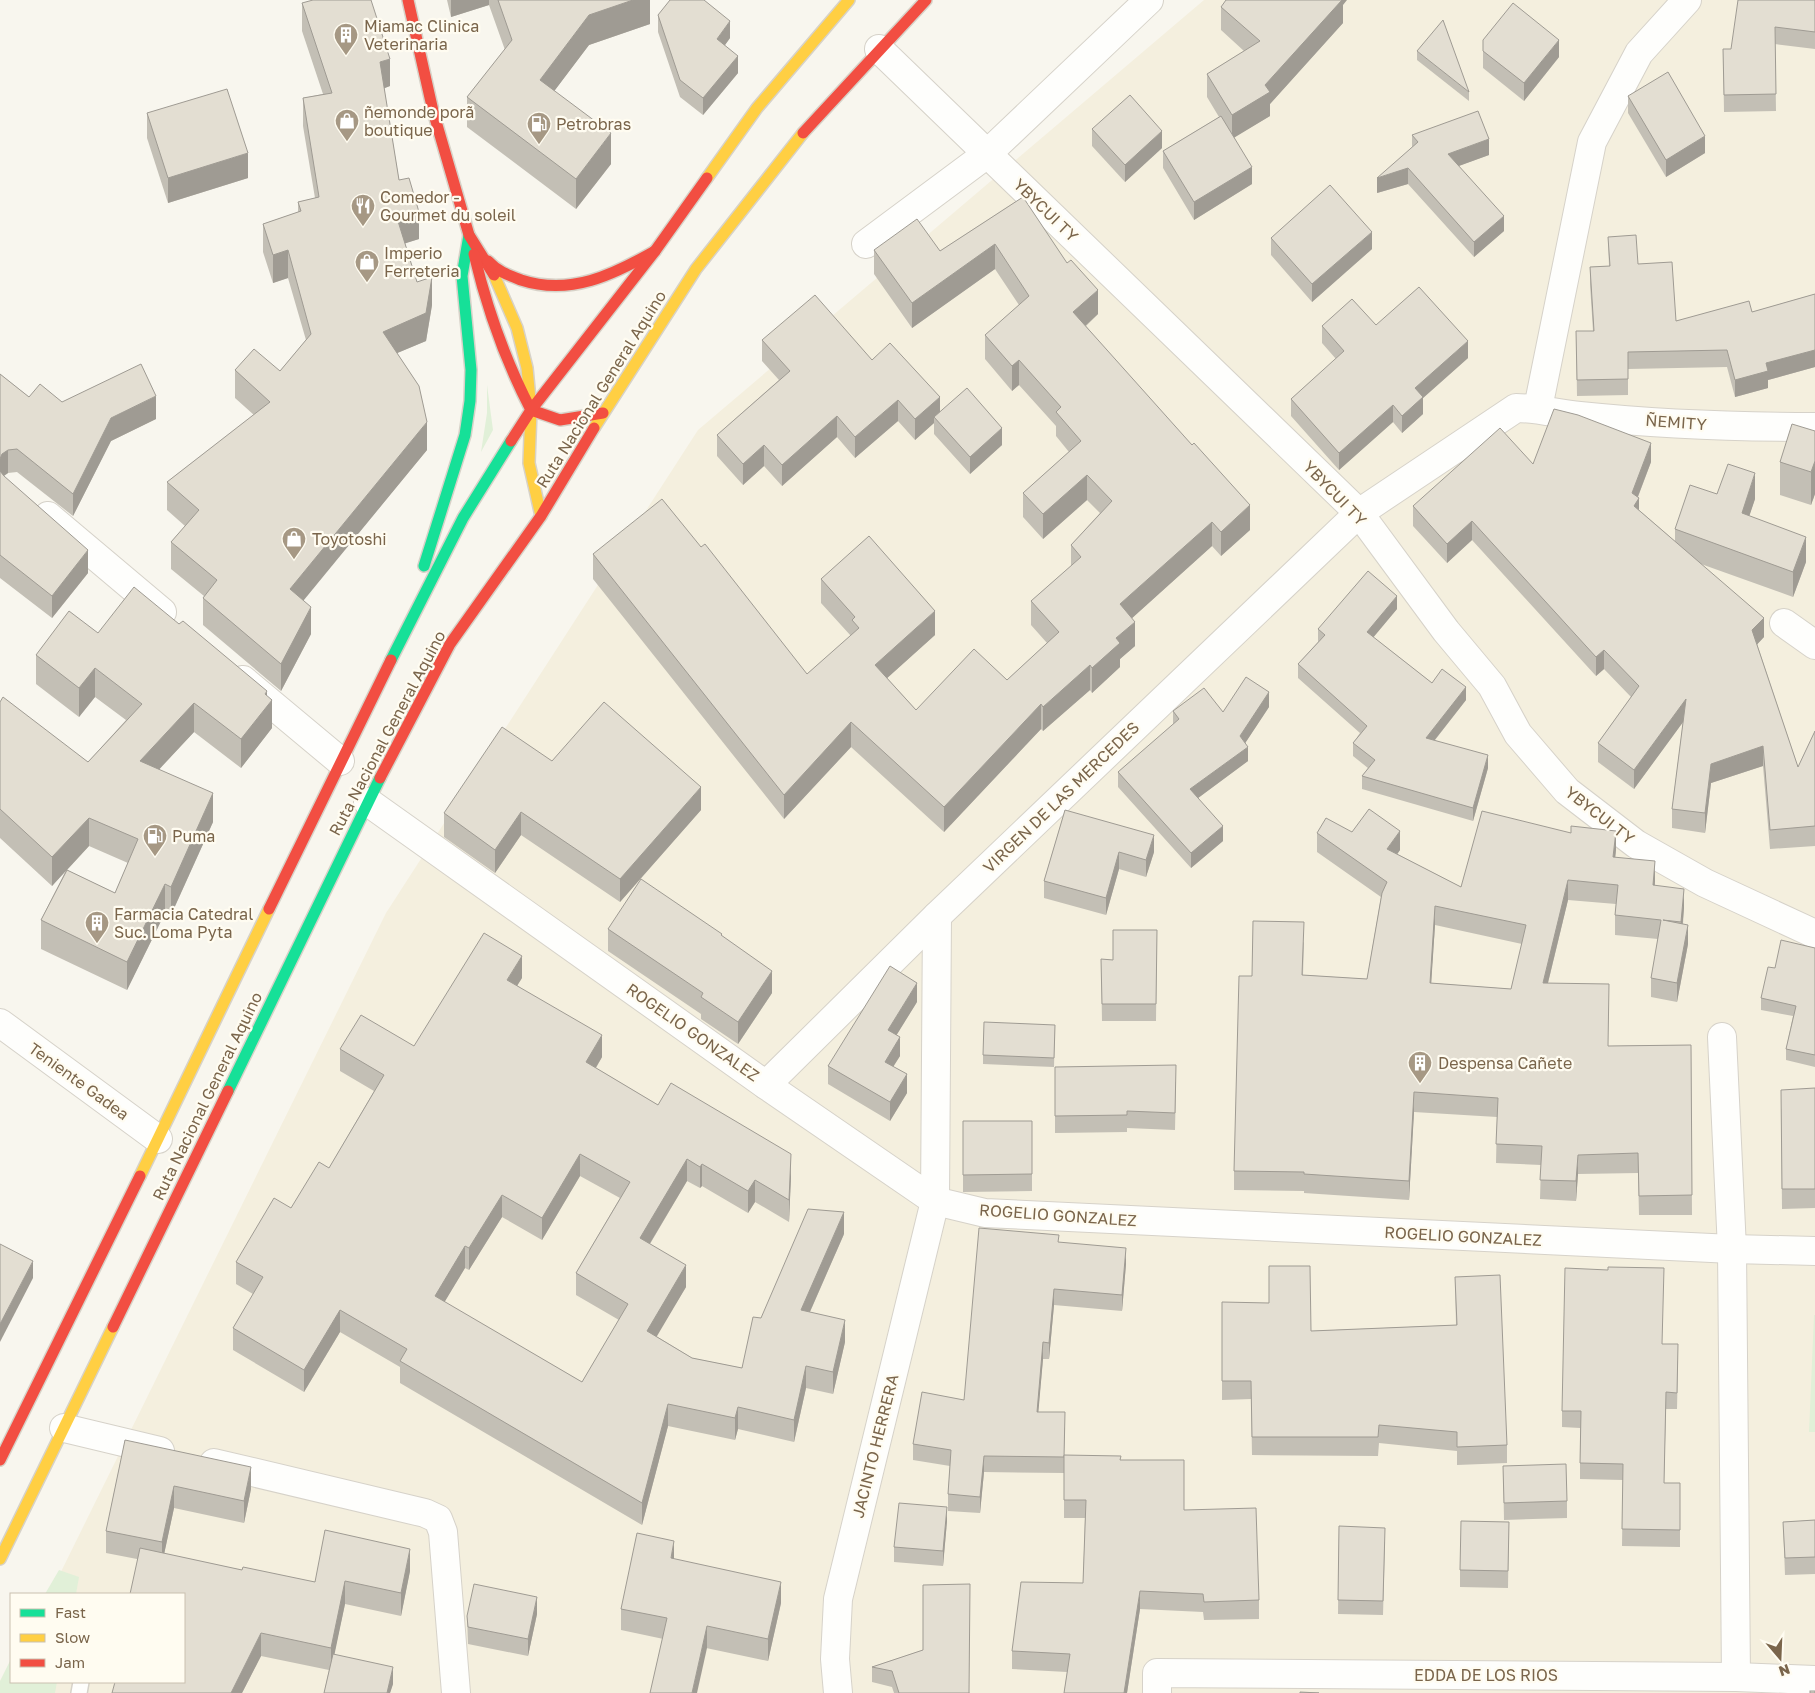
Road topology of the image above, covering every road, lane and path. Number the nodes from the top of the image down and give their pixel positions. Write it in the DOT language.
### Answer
graph roads {
  1 [pos="408,0"];
  2 [pos="849,0"];
  3 [pos="926,0"];
  4 [pos="1149,0"];
  5 [pos="1687,0"];
  6 [pos="879,49"];
  7 [pos="987,154"];
  8 [pos="469,235"];
  9 [pos="866,244"];
  10 [pos="655,251"];
  11 [pos="1538,408"];
  12 [pos="531,410"];
  13 [pos="603,413"];
  14 [pos="1815,427"];
  15 [pos="29,500"];
  16 [pos="1359,513"];
  17 [pos="542,516"];
  18 [pos="1784,624"];
  19 [pos="180,627"];
  20 [pos="403,633"];
  21 [pos="1815,645"];
  22 [pos="226,666"];
  23 [pos="340,761"];
  24 [pos="368,802"];
  25 [pos="937,916"];
  26 [pos="1815,934"];
  27 [pos="0,1023"];
  28 [pos="1722,1037"];
  29 [pos="766,1084"];
  30 [pos="158,1139"];
  31 [pos="936,1201"];
  32 [pos="1732,1249"];
  33 [pos="1815,1251"];
  34 [pos="64,1428"];
  35 [pos="0,1460"];
  36 [pos="0,1559"];
  37 [pos="1736,1677"];
  38 [pos="1815,1680"];
  39 [pos="1157,1683"];
  40 [pos="456,1693"];
  41 [pos="838,1693"];
  1 -- 8 [label="main road"];
  2 -- 10 [label="main road, Ruta Nacional General Aquino"];
  3 -- 6 [label="main road, Ruta Nacional General Aquino"];
  4 -- 7 [label="street"];
  5 -- 11 [label="street"];
  6 -- 7 [label="street, YBYCUI TY"];
  6 -- 13 [label="main road, Ruta Nacional General Aquino"];
  7 -- 9 [label="street"];
  7 -- 16 [label="street, YBYCUI TY"];
  8 -- 10 [label="main road"];
  8 -- 12 [label="main road"];
  8 -- 12 [label="main road"];
  8 -- 20 [label="main road"];
  10 -- 12 [label="main road, Ruta Nacional General Aquino"];
  11 -- 14 [label="street, ÑEMITY"];
  11 -- 16 [label="street, ÑEMITY"];
  12 -- 13 [label="main road"];
  12 -- 17 [label="main road"];
  12 -- 20 [label="main road, Ruta Nacional General Aquino"];
  13 -- 17 [label="main road, Ruta Nacional General Aquino"];
  15 -- 19 [label="street"];
  16 -- 25 [label="street, VIRGEN DE LAS MERCEDES"];
  16 -- 26 [label="street, YBYCUI TY"];
  17 -- 24 [label="main road, Ruta Nacional General Aquino"];
  18 -- 21 [label="street"];
  20 -- 23 [label="main road, Ruta Nacional General Aquino"];
  22 -- 23 [label="street"];
  23 -- 30 [label="main road, Ruta Nacional General Aquino"];
  24 -- 29 [label="street, ROGELIO GONZALEZ"];
  24 -- 34 [label="main road, Ruta Nacional General Aquino"];
  25 -- 29 [label="street, VIRGEN DE LAS MERCEDES"];
  25 -- 31 [label="street, JACINTO HERRERA"];
  27 -- 30 [label="street, Teniente Gadea"];
  28 -- 32 [label="street"];
  29 -- 31 [label="street, ROGELIO GONZALEZ"];
  30 -- 35 [label="main road, Ruta Nacional General Aquino"];
  31 -- 32 [label="street, ROGELIO GONZALEZ"];
  31 -- 41 [label="street, JACINTO HERRERA"];
  32 -- 33 [label="street, ROGELIO GONZALEZ"];
  32 -- 37 [label="street"];
  34 -- 36 [label="main road, Ruta Nacional General Aquino"];
  34 -- 40 [label="street"];
  37 -- 38 [label="street, EDDA DE LOS RIOS"];
  37 -- 39 [label="street, EDDA DE LOS RIOS"];
}
